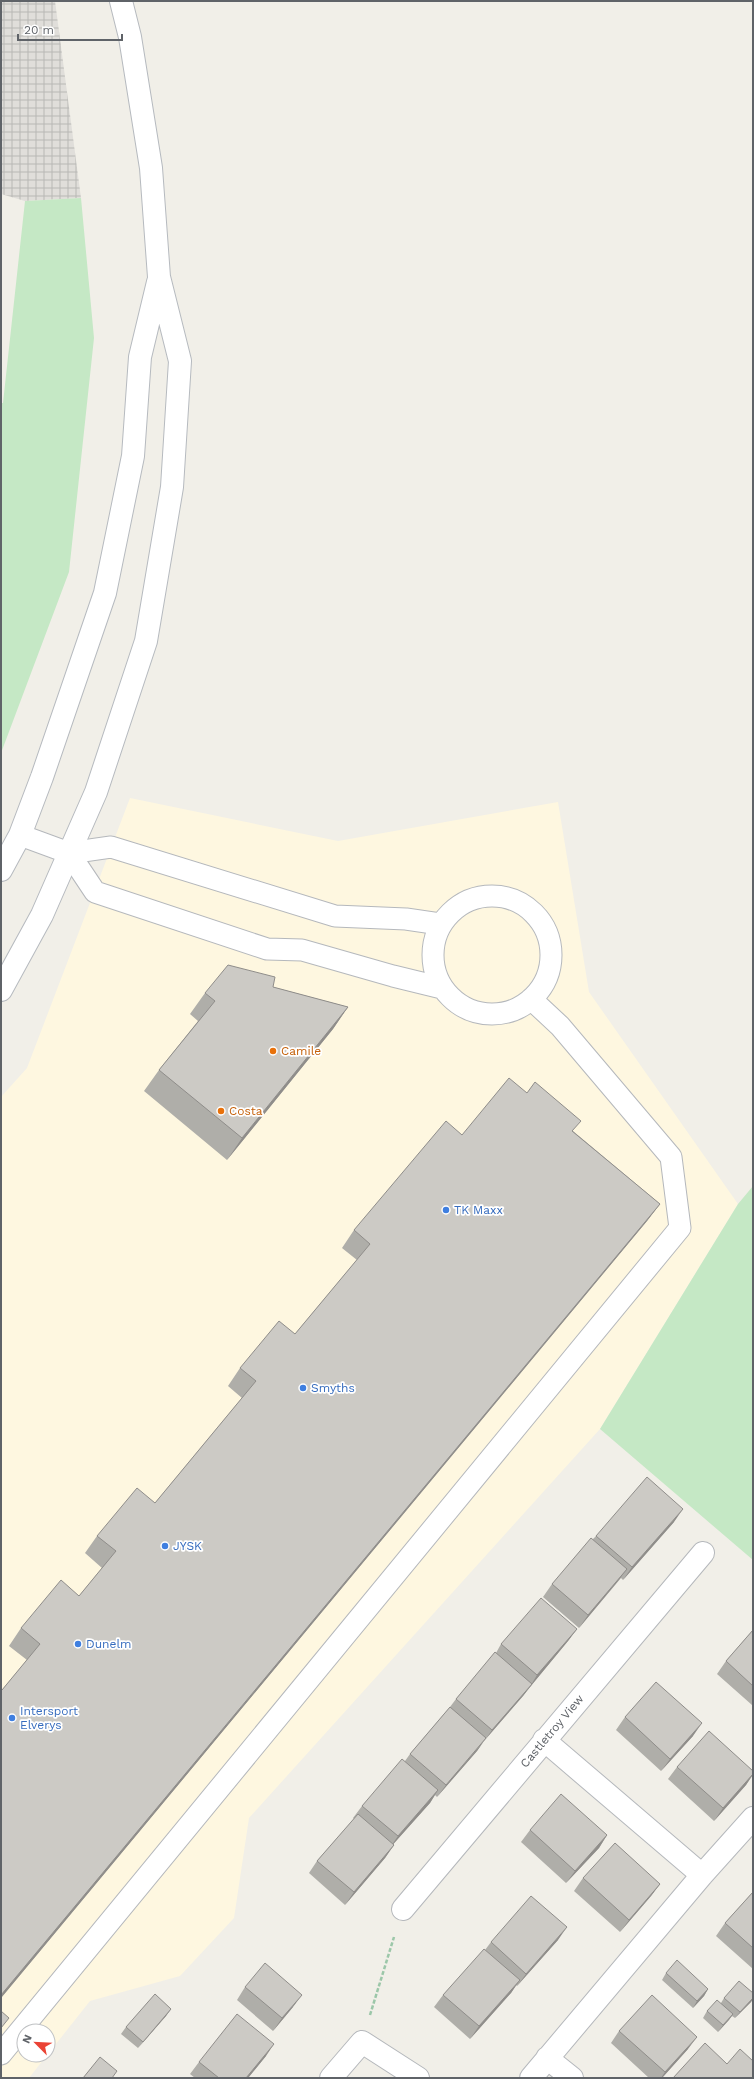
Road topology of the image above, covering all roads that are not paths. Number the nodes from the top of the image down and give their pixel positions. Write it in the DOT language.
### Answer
graph roads {
  1 [pos="121,1"];
  2 [pos="159,277"];
  3 [pos="20,834"];
  4 [pos="69,853"];
  5 [pos="1,870"];
  6 [pos="440,924"];
  7 [pos="442,988"];
  8 [pos="1,990"];
  9 [pos="531,1000"];
  10 [pos="703,1553"];
  11 [pos="544,1740"];
  12 [pos="751,1826"];
  13 [pos="702,1874"];
  14 [pos="403,1909"];
  15 [pos="1,2054"];
  16 [pos="547,2058"];
  17 [pos="332,2078"];
  18 [pos="418,2078"];
  19 [pos="531,2078"];
  20 [pos="572,2078"];
  1 -- 2 [label="main road"];
  2 -- 3 [label="main road"];
  2 -- 4 [label="main road"];
  3 -- 4 [label="lane"];
  3 -- 5 [label="main road"];
  4 -- 6 [label="lane"];
  4 -- 7 [label="lane"];
  4 -- 8 [label="main road"];
  6 -- 7 [label="lane"];
  6 -- 9 [label="lane"];
  7 -- 9 [label="lane"];
  9 -- 15 [label="lane"];
  10 -- 11 [label="main road, Castletroy View"];
  11 -- 13 [label="main road"];
  11 -- 14 [label="main road, Castletroy View"];
  12 -- 13 [label="main road"];
  13 -- 16 [label="main road"];
  16 -- 19 [label="main road"];
  16 -- 20 [label="main road"];
  17 -- 18 [label="main road"];
}
